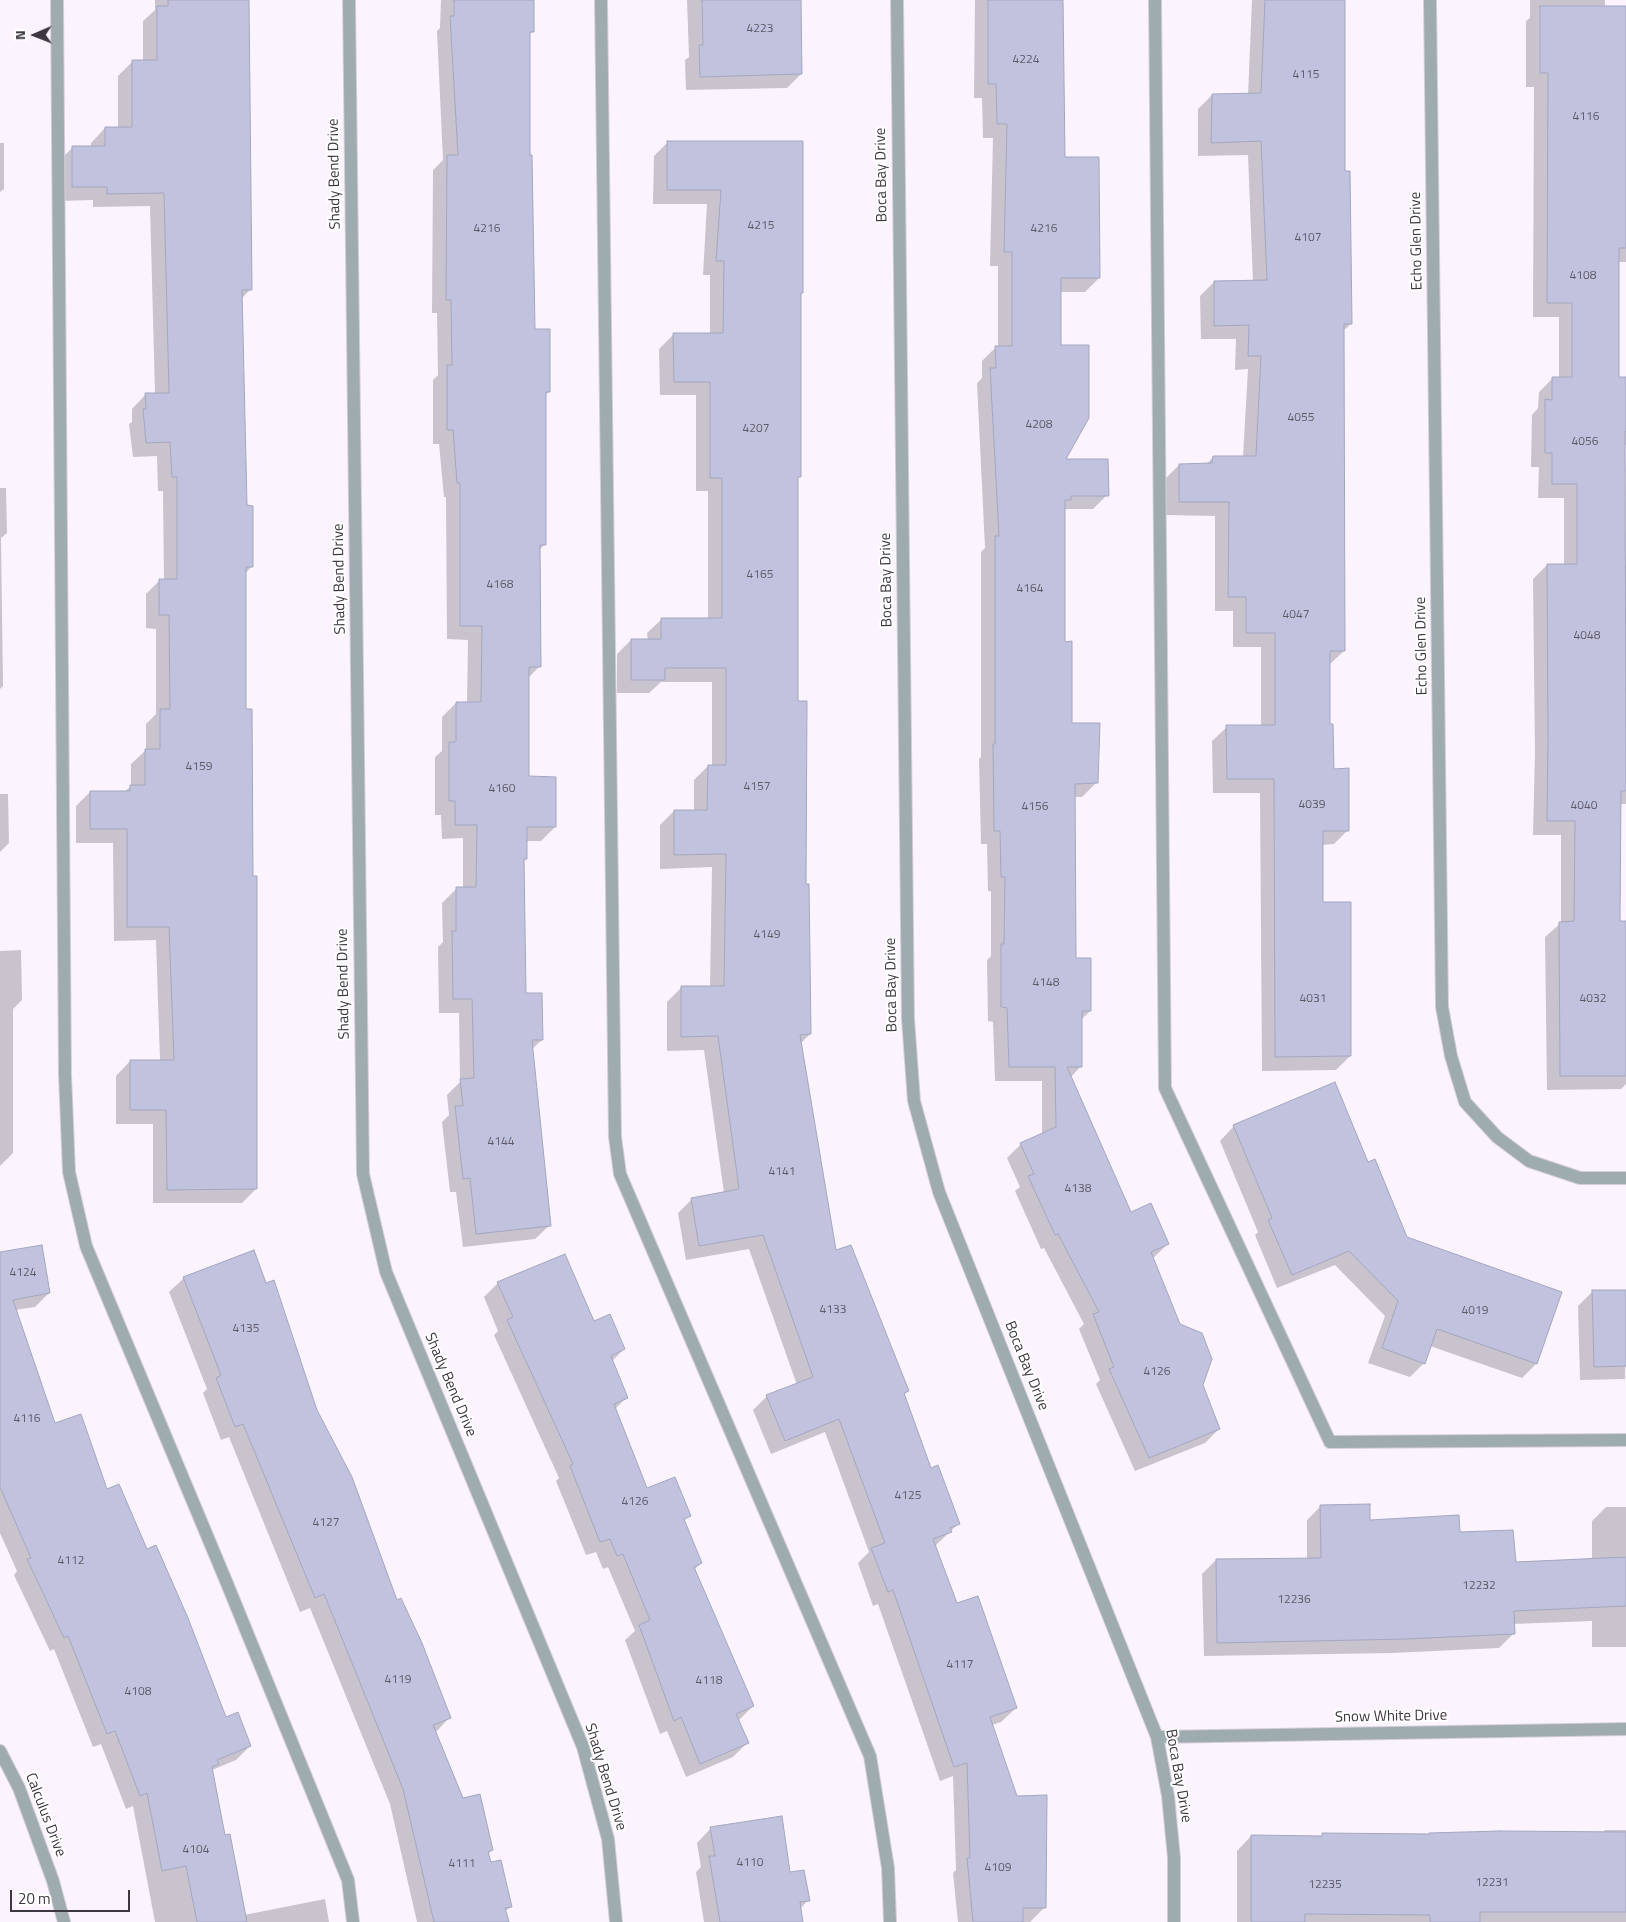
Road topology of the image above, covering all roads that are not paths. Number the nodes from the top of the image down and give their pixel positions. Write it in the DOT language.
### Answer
graph roads {
  1 [pos="57,0"];
  2 [pos="349,0"];
  3 [pos="601,0"];
  4 [pos="897,0"];
  5 [pos="1155,0"];
  6 [pos="1430,0"];
  7 [pos="1626,1178"];
  8 [pos="1626,1440"];
  9 [pos="1626,1729"];
  10 [pos="1157,1737"];
  11 [pos="0,1751"];
  12 [pos="64,1922"];
  13 [pos="353,1922"];
  14 [pos="616,1922"];
  15 [pos="890,1922"];
  16 [pos="1174,1922"];
  1 -- 13 [label="street"];
  2 -- 14 [label="street, Shady Bend Drive"];
  3 -- 15 [label="street"];
  4 -- 10 [label="street, Boca Bay Drive"];
  5 -- 8 [label="street"];
  6 -- 7 [label="street, Echo Glen Drive"];
  9 -- 10 [label="street, Snow White Drive"];
  10 -- 16 [label="street, Boca Bay Drive"];
  11 -- 12 [label="street, Calculus Drive"];
}
